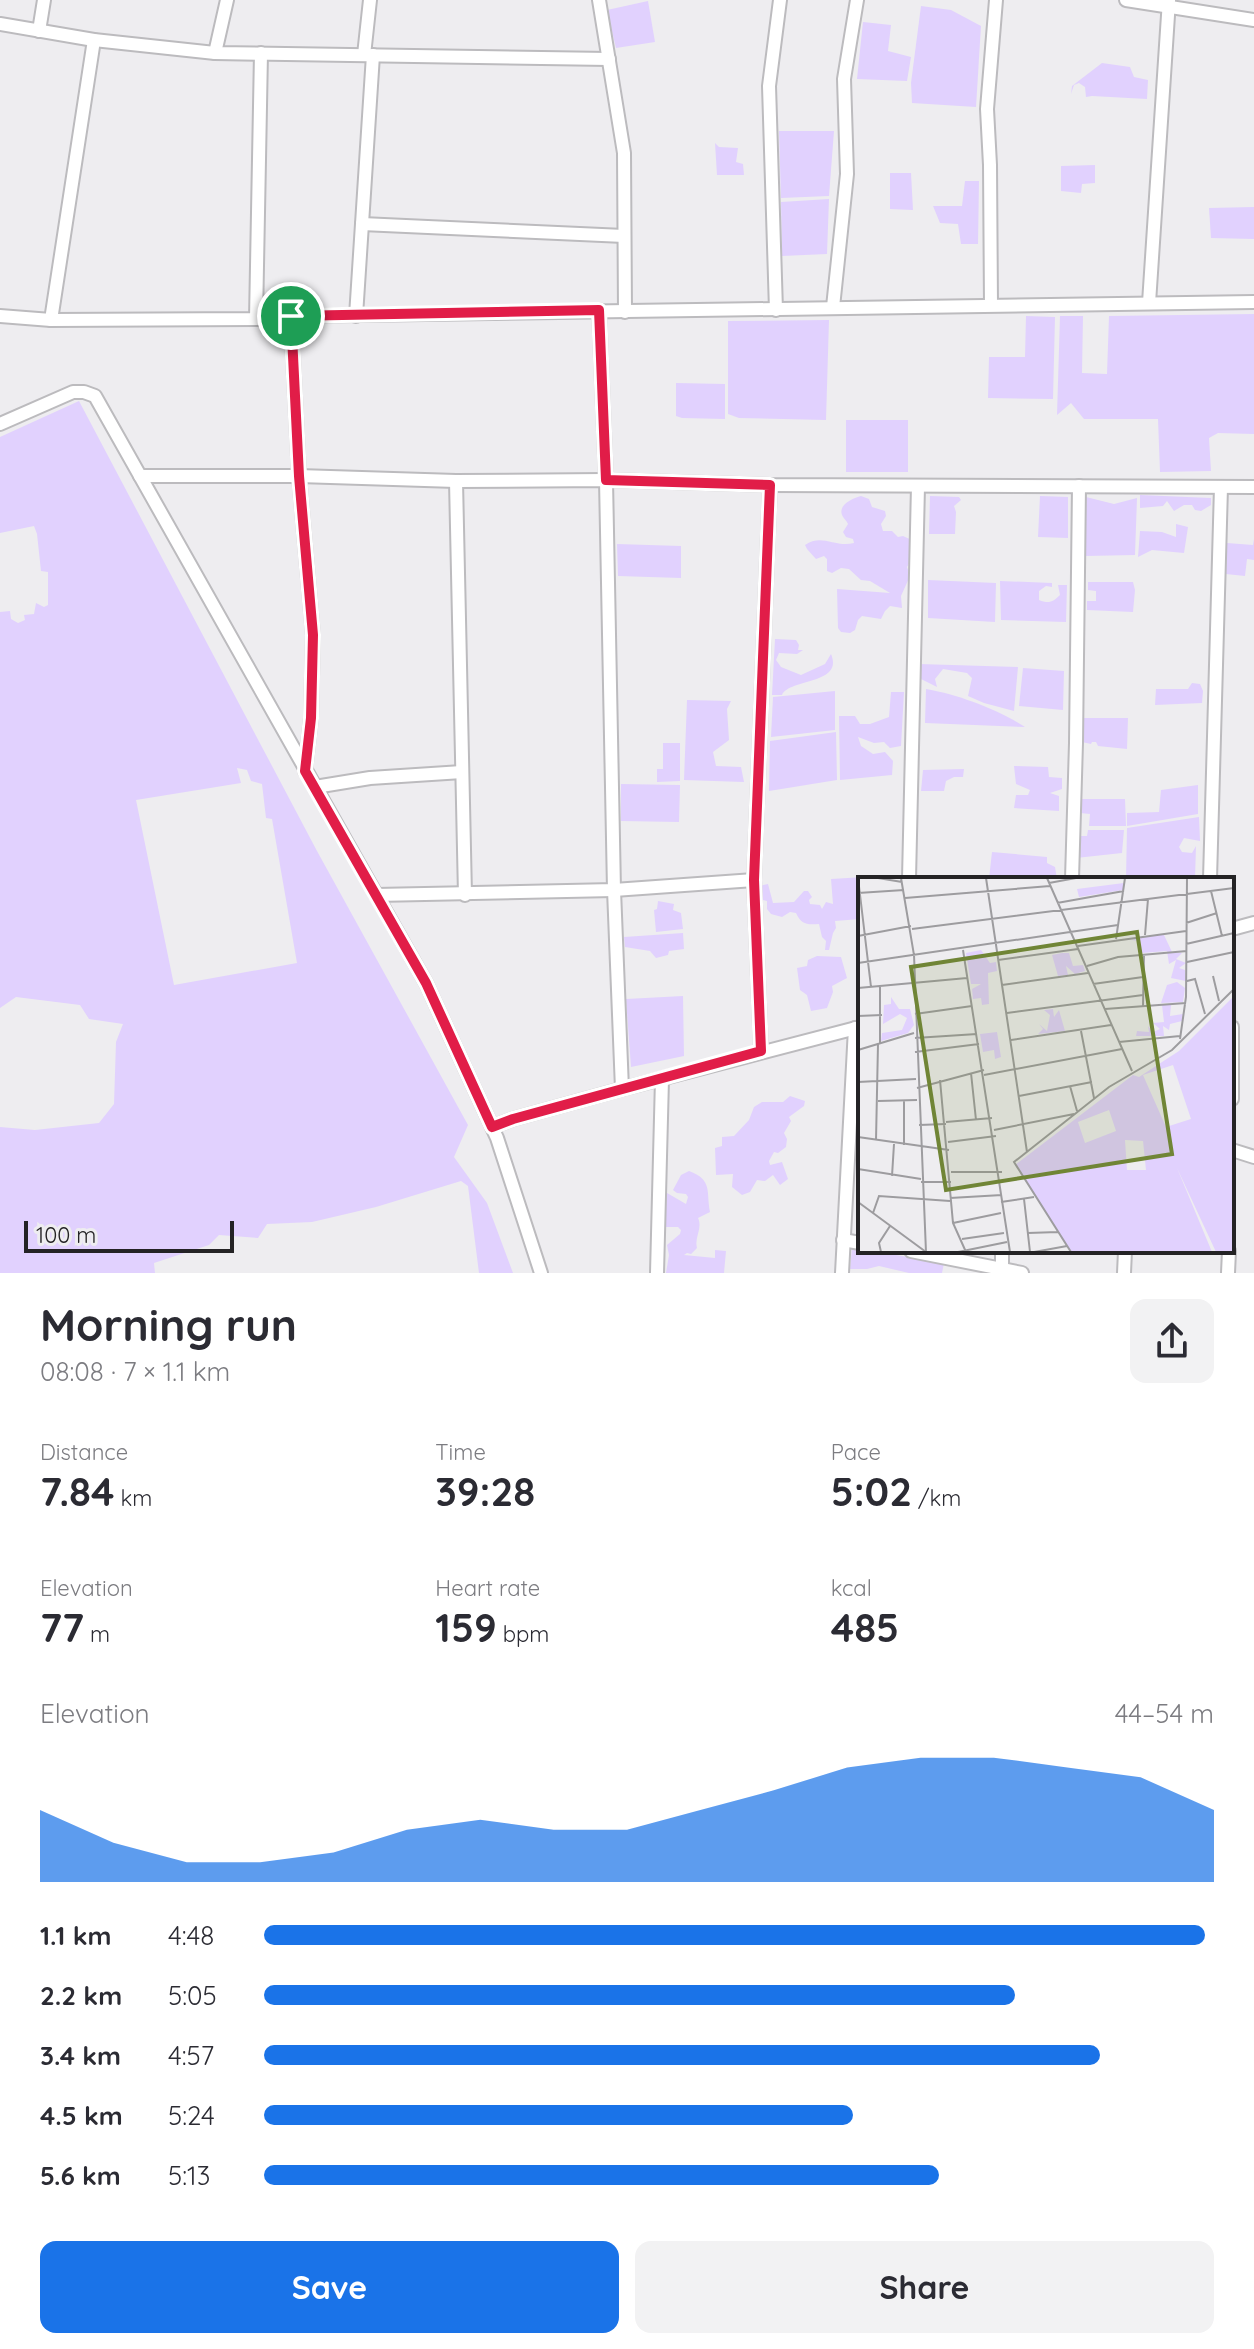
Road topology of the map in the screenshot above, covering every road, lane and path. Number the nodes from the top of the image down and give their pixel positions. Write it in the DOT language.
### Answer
graph roads {
  1 [pos="44,0"];
  2 [pos="227,0"];
  3 [pos="370,0"];
  4 [pos="599,0"];
  5 [pos="780,0"];
  6 [pos="857,0"];
  7 [pos="996,0"];
  8 [pos="1126,0"];
  9 [pos="1169,4"];
  10 [pos="1254,20"];
  11 [pos="0,24"];
  12 [pos="39,31"];
  13 [pos="94,40"];
  14 [pos="215,53"];
  15 [pos="261,53"];
  16 [pos="369,55"];
  17 [pos="609,59"];
  18 [pos="362,224"];
  19 [pos="624,236"];
  20 [pos="1254,302"];
  21 [pos="1149,303"];
  22 [pos="991,305"];
  23 [pos="833,307"];
  24 [pos="599,310"];
  25 [pos="776,310"];
  26 [pos="625,312"];
  27 [pos="0,316"];
  28 [pos="291,316"];
  29 [pos="356,316"];
  30 [pos="256,319"];
  31 [pos="51,320"];
  32 [pos="0,424"];
  33 [pos="140,476"];
  34 [pos="299,476"];
  35 [pos="606,480"];
  36 [pos="456,481"];
  37 [pos="770,485"];
  38 [pos="918,486"];
  39 [pos="1079,486"];
  40 [pos="1221,487"];
  41 [pos="1254,487"];
  42 [pos="305,771"];
  43 [pos="462,772"];
  44 [pos="315,787"];
  45 [pos="909,877"];
  46 [pos="1072,877"];
  47 [pos="1210,877"];
  48 [pos="754,880"];
  49 [pos="614,890"];
  50 [pos="376,895"];
  51 [pos="465,895"];
  52 [pos="1254,923"];
  53 [pos="1234,928"];
  54 [pos="858,1028"];
  55 [pos="761,1051"];
  56 [pos="662,1079"];
  57 [pos="622,1089"];
  58 [pos="492,1127"];
  59 [pos="1234,1151"];
  60 [pos="1254,1157"];
  61 [pos="843,1240"];
  62 [pos="858,1243"];
  63 [pos="924,1253"];
  64 [pos="1002,1253"];
  65 [pos="1125,1253"];
  66 [pos="1229,1253"];
  67 [pos="1002,1270"];
  68 [pos="541,1273"];
  69 [pos="657,1273"];
  70 [pos="842,1273"];
  71 [pos="1022,1273"];
  72 [pos="1124,1273"];
  73 [pos="1228,1273"];
  1 -- 12 [label="street"];
  2 -- 14 [label="street"];
  3 -- 16 [label="street"];
  4 -- 17 [label="street"];
  5 -- 25 [label="street"];
  6 -- 23 [label="street"];
  7 -- 22 [label="street"];
  8 -- 9 [label="street"];
  9 -- 10 [label="street"];
  9 -- 21 [label="street"];
  11 -- 12 [label="street"];
  12 -- 13 [label="street"];
  13 -- 14 [label="street"];
  13 -- 31 [label="street"];
  14 -- 15 [label="street"];
  15 -- 16 [label="street"];
  15 -- 30 [label="street"];
  16 -- 17 [label="street"];
  16 -- 18 [label="street"];
  17 -- 19 [label="street"];
  18 -- 19 [label="street"];
  18 -- 29 [label="street"];
  19 -- 26 [label="street"];
  20 -- 21 [label="street"];
  21 -- 22 [label="street"];
  22 -- 23 [label="street"];
  23 -- 25 [label="street"];
  24 -- 26 [label="street"];
  24 -- 29 [label="street"];
  24 -- 35 [label="street"];
  25 -- 26 [label="street"];
  27 -- 31 [label="street"];
  28 -- 29 [label="street"];
  28 -- 30 [label="street"];
  28 -- 34 [label="street"];
  30 -- 31 [label="street"];
  32 -- 33 [label="street"];
  33 -- 34 [label="street"];
  33 -- 42 [label="street"];
  34 -- 36 [label="street"];
  34 -- 42 [label="street"];
  35 -- 36 [label="street"];
  35 -- 37 [label="street"];
  35 -- 49 [label="street"];
  36 -- 43 [label="street"];
  37 -- 38 [label="street"];
  37 -- 48 [label="street"];
  38 -- 39 [label="street"];
  38 -- 45 [label="street"];
  39 -- 40 [label="street"];
  39 -- 46 [label="street"];
  40 -- 41 [label="street"];
  40 -- 47 [label="street"];
  42 -- 44 [label="street"];
  43 -- 44 [label="street"];
  43 -- 51 [label="street"];
  44 -- 50 [label="street"];
  48 -- 49 [label="street"];
  48 -- 55 [label="street"];
  49 -- 51 [label="street"];
  49 -- 57 [label="street"];
  50 -- 51 [label="street"];
  50 -- 58 [label="street"];
  52 -- 53 [label="street"];
  54 -- 55 [label="street"];
  54 -- 61 [label="street"];
  55 -- 56 [label="street"];
  56 -- 57 [label="street"];
  56 -- 69 [label="street"];
  57 -- 58 [label="street"];
  58 -- 68 [label="street"];
  59 -- 60 [label="street"];
  61 -- 62 [label="street"];
  61 -- 70 [label="street"];
  63 -- 67 [label="street"];
  64 -- 67 [label="street"];
  65 -- 72 [label="street"];
  66 -- 73 [label="street"];
  67 -- 71 [label="street"];
}
